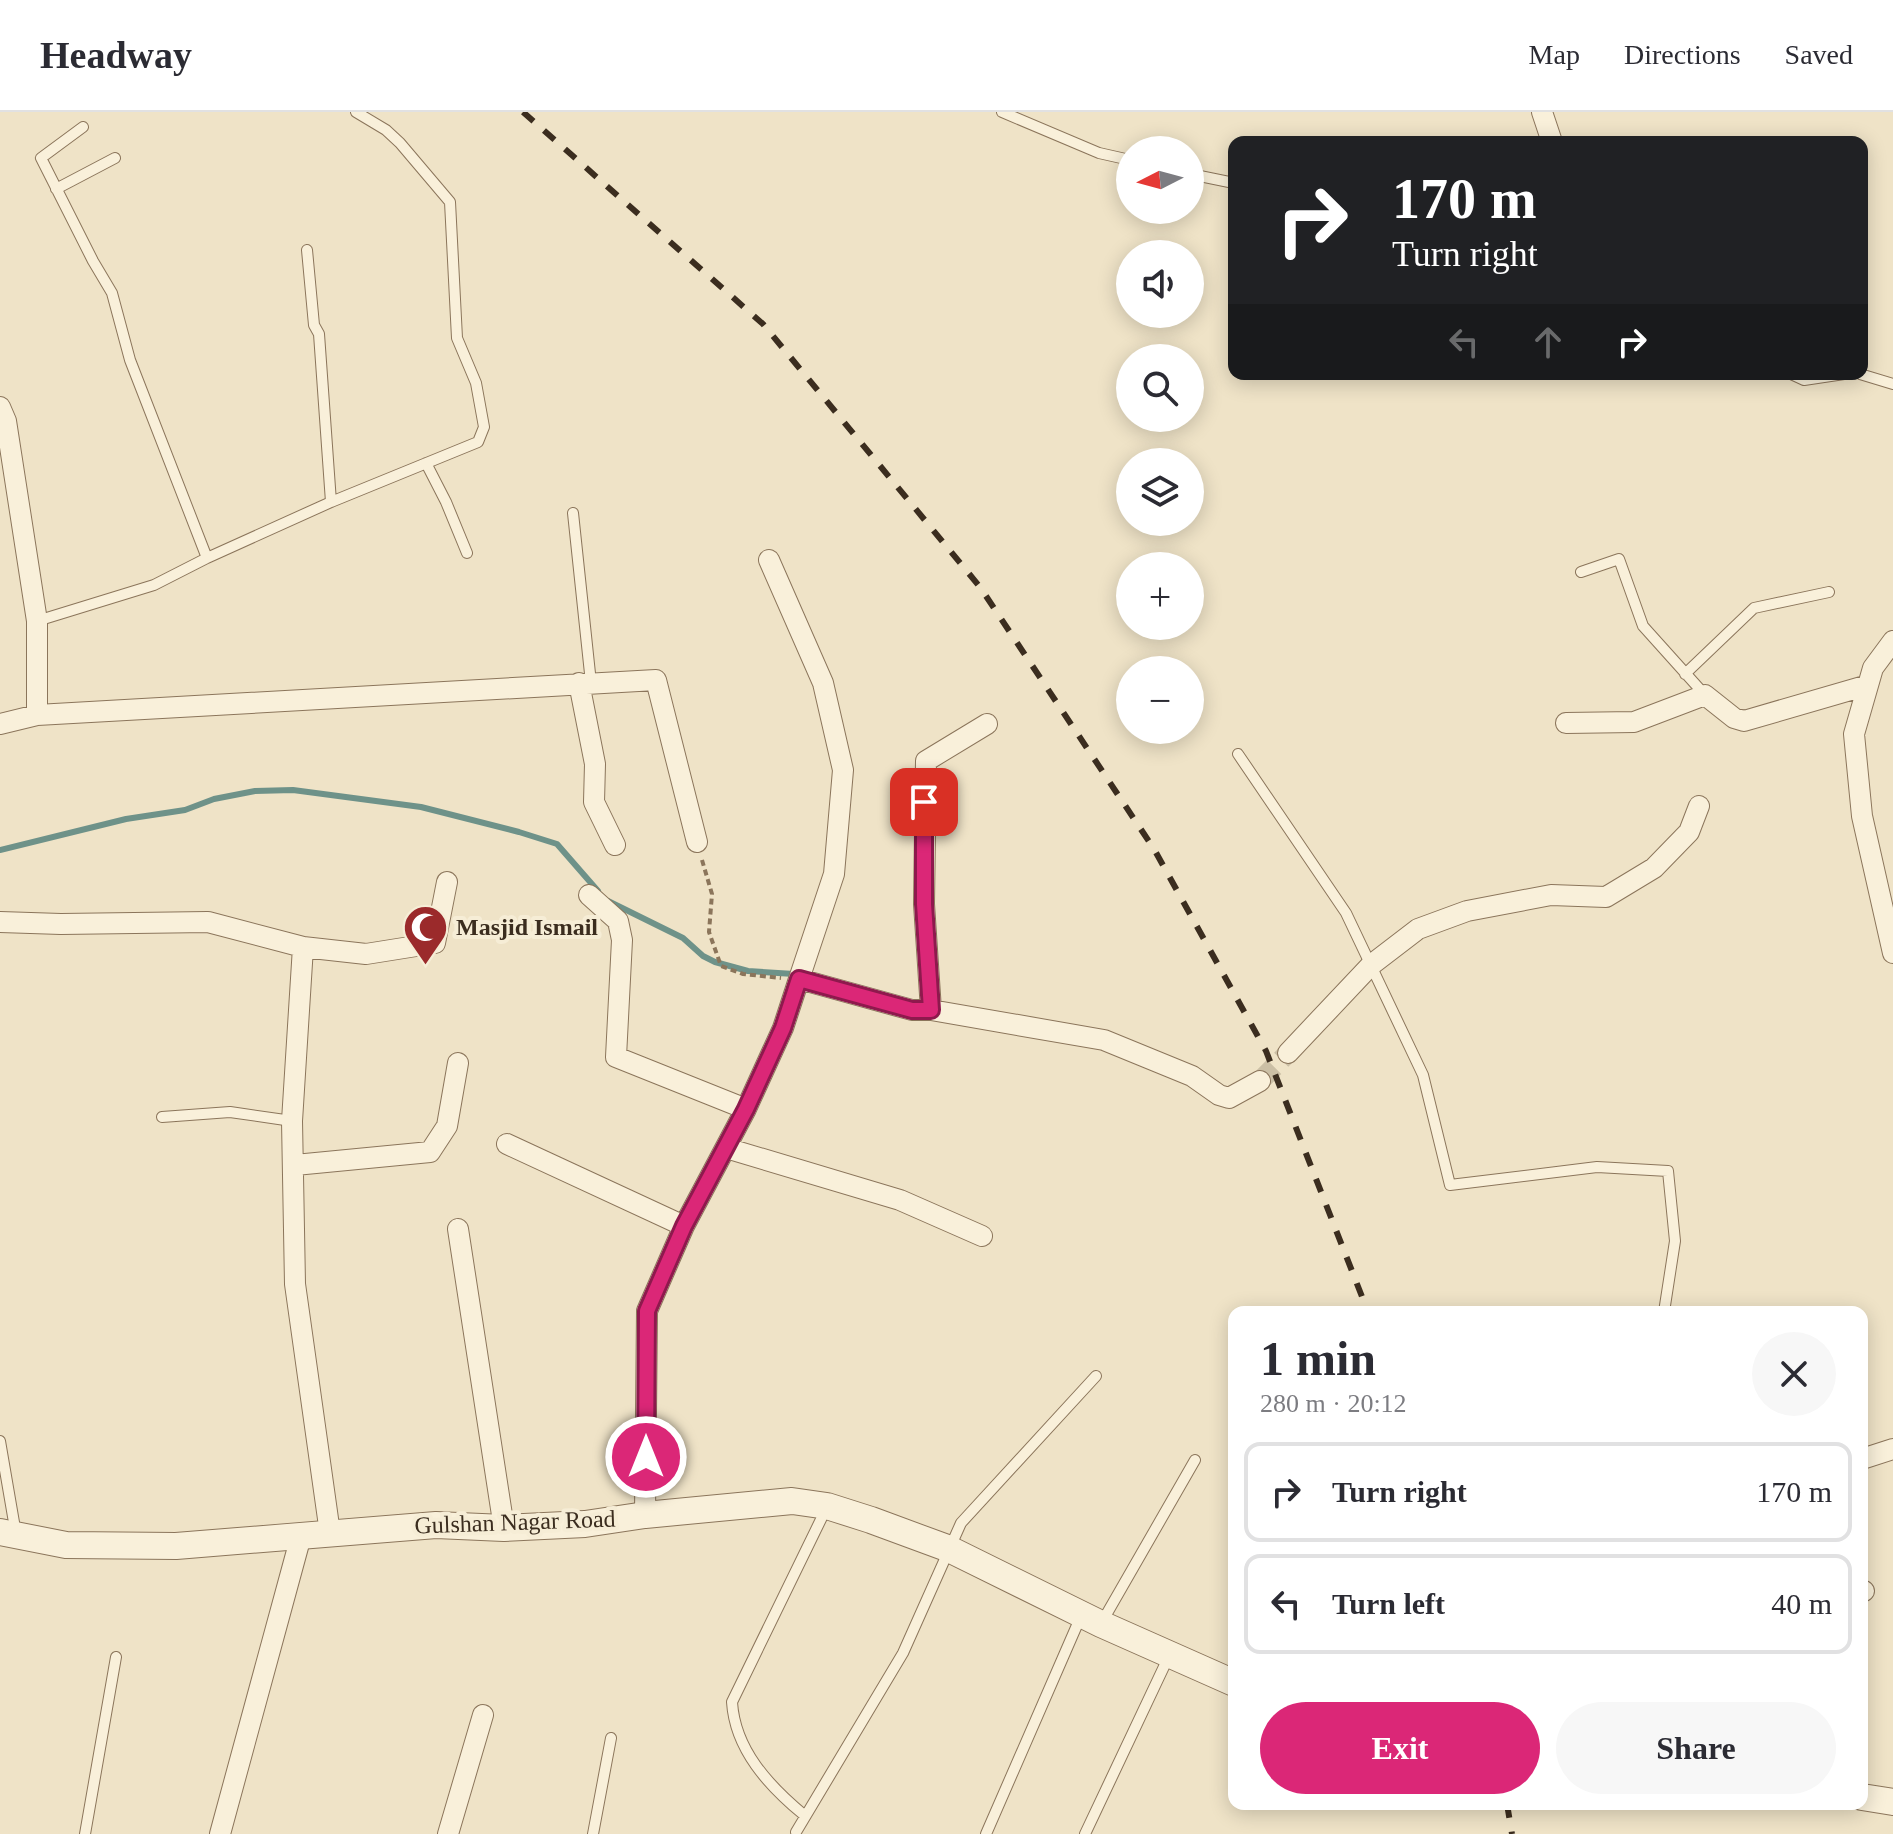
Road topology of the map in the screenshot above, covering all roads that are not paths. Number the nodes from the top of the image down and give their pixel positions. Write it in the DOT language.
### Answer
graph roads {
  1 [pos="356,112"];
  2 [pos="1002,112"];
  3 [pos="1542,112"];
  4 [pos="1019,116"];
  5 [pos="83,127"];
  6 [pos="1550,136"];
  7 [pos="1116,157"];
  8 [pos="115,158"];
  9 [pos="1204,177"];
  10 [pos="1228,182"];
  11 [pos="56,189"];
  12 [pos="307,250"];
  13 [pos="1868,376"];
  14 [pos="1893,384"];
  15 [pos="0,407"];
  16 [pos="426,463"];
  17 [pos="331,502"];
  18 [pos="573,513"];
  19 [pos="467,553"];
  20 [pos="207,558"];
  21 [pos="769,560"];
  22 [pos="1581,572"];
  23 [pos="1829,592"];
  24 [pos="37,621"];
  25 [pos="1893,641"];
  26 [pos="1685,674"];
  27 [pos="585,683"];
  28 [pos="1868,685"];
  29 [pos="1705,695"];
  30 [pos="37,715"];
  31 [pos="1566,723"];
  32 [pos="0,724"];
  33 [pos="987,724"];
  34 [pos="1238,754"];
  35 [pos="1699,806"];
  36 [pos="697,842"];
  37 [pos="615,845"];
  38 [pos="447,882"];
  39 [pos="589,895"];
  40 [pos="0,922"];
  41 [pos="303,947"];
  42 [pos="1893,953"];
  43 [pos="1371,965"];
  44 [pos="799,979"];
  45 [pos="931,1010"];
  46 [pos="1288,1053"];
  47 [pos="458,1063"];
  48 [pos="1260,1081"];
  49 [pos="746,1109"];
  50 [pos="162,1117"];
  51 [pos="292,1121"];
  52 [pos="507,1144"];
  53 [pos="726,1148"];
  54 [pos="295,1165"];
  55 [pos="684,1226"];
  56 [pos="458,1229"];
  57 [pos="982,1236"];
  58 [pos="1665,1306"];
  59 [pos="1096,1376"];
  60 [pos="0,1441"];
  61 [pos="1893,1449"];
  62 [pos="1868,1457"];
  63 [pos="1195,1460"];
  64 [pos="827,1506"];
  65 [pos="645,1515"];
  66 [pos="504,1528"];
  67 [pos="330,1533"];
  68 [pos="8,1534"];
  69 [pos="301,1536"];
  70 [pos="947,1548"];
  71 [pos="1091,1619"];
  72 [pos="1170,1654"];
  73 [pos="116,1657"];
  74 [pos="1228,1680"];
  75 [pos="483,1715"];
  76 [pos="611,1738"];
  77 [pos="1868,1798"];
  78 [pos="1893,1802"];
  79 [pos="804,1815"];
  80 [pos="796,1832"];
  81 [pos="85,1834"];
  82 [pos="220,1834"];
  83 [pos="448,1834"];
  84 [pos="593,1834"];
  85 [pos="986,1834"];
  86 [pos="1085,1834"];
  1 -- 16 [label="lane"];
  2 -- 4 [label="lane"];
  3 -- 6 [label="street"];
  4 -- 7 [label="lane"];
  5 -- 11 [label="lane"];
  8 -- 11 [label="lane"];
  9 -- 10 [label="lane"];
  11 -- 20 [label="lane"];
  12 -- 17 [label="lane"];
  13 -- 14 [label="lane"];
  15 -- 24 [label="street"];
  16 -- 17 [label="lane"];
  16 -- 19 [label="lane"];
  17 -- 20 [label="lane"];
  18 -- 27 [label="lane"];
  20 -- 24 [label="lane"];
  21 -- 44 [label="street"];
  22 -- 26 [label="lane"];
  23 -- 26 [label="lane"];
  24 -- 30 [label="street"];
  25 -- 28 [label="street"];
  26 -- 29 [label="lane"];
  27 -- 30 [label="street"];
  27 -- 36 [label="street"];
  27 -- 37 [label="street"];
  28 -- 29 [label="street"];
  28 -- 42 [label="street"];
  29 -- 31 [label="street"];
  30 -- 32 [label="street"];
  33 -- 45 [label="street"];
  34 -- 43 [label="lane"];
  35 -- 43 [label="street"];
  38 -- 41 [label="street"];
  39 -- 49 [label="street"];
  40 -- 41 [label="street"];
  41 -- 51 [label="street"];
  43 -- 46 [label="street"];
  43 -- 58 [label="lane"];
  44 -- 45 [label="street"];
  44 -- 49 [label="street"];
  45 -- 48 [label="street"];
  47 -- 54 [label="street"];
  49 -- 53 [label="street"];
  50 -- 51 [label="lane"];
  51 -- 54 [label="street"];
  52 -- 55 [label="street"];
  53 -- 55 [label="street"];
  53 -- 57 [label="street"];
  54 -- 67 [label="street"];
  55 -- 65 [label="street"];
  56 -- 66 [label="street"];
  59 -- 70 [label="lane"];
  60 -- 68 [label="lane"];
  61 -- 62 [label="street"];
  63 -- 71 [label="lane"];
  64 -- 65 [label="street, Gulshan Nagar Road"];
  64 -- 70 [label="street, Gulshan Nagar Road"];
  64 -- 79 [label="lane"];
  65 -- 66 [label="street, Gulshan Nagar Road"];
  66 -- 67 [label="street, Gulshan Nagar Road"];
  67 -- 69 [label="street, Gulshan Nagar Road"];
  68 -- 69 [label="street, Gulshan Nagar Road"];
  69 -- 82 [label="street"];
  70 -- 71 [label="street, Gulshan Nagar Road"];
  70 -- 79 [label="lane"];
  71 -- 72 [label="street, Gulshan Nagar Road"];
  71 -- 85 [label="lane"];
  72 -- 74 [label="street, Gulshan Nagar Road"];
  72 -- 86 [label="lane"];
  73 -- 81 [label="lane"];
  75 -- 83 [label="street"];
  76 -- 84 [label="lane"];
  77 -- 78 [label="street"];
  79 -- 80 [label="lane"];
}
